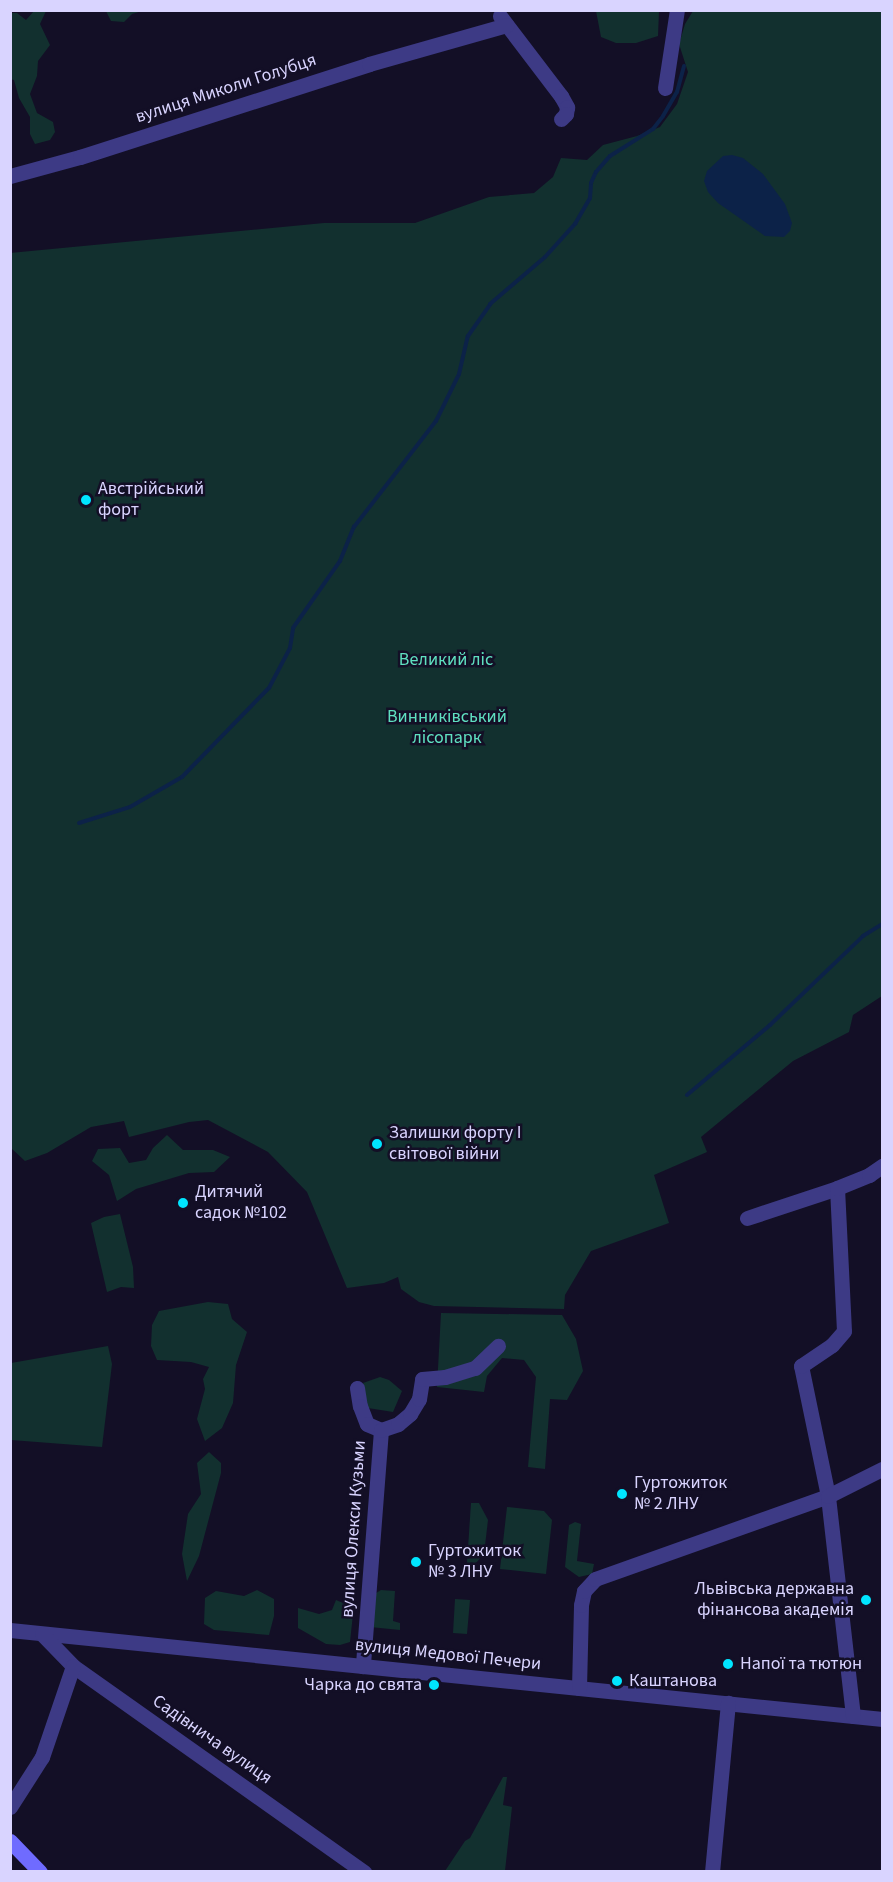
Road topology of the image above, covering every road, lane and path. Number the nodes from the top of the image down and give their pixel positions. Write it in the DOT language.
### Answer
graph roads {
  1 [pos="677,10"];
  2 [pos="504,17"];
  3 [pos="665,88"];
  4 [pos="561,119"];
  5 [pos="10,176"];
  6 [pos="882,1166"];
  7 [pos="837,1188"];
  8 [pos="747,1218"];
  9 [pos="498,1346"];
  10 [pos="357,1388"];
  11 [pos="381,1430"];
  12 [pos="882,1469"];
  13 [pos="828,1496"];
  14 [pos="10,1630"];
  15 [pos="42,1634"];
  16 [pos="73,1666"];
  17 [pos="363,1666"];
  18 [pos="579,1688"];
  19 [pos="728,1703"];
  20 [pos="853,1716"];
  21 [pos="882,1719"];
  22 [pos="10,1807"];
  23 [pos="10,1841"];
  24 [pos="40,1872"];
  25 [pos="364,1872"];
  26 [pos="712,1872"];
  1 -- 3 [label="street"];
  2 -- 4 [label="street"];
  2 -- 5 [label="street, вулиця Миколи Голубця"];
  6 -- 7 [label="street"];
  7 -- 8 [label="street"];
  7 -- 13 [label="street"];
  9 -- 11 [label="street, вулиця Олекси Кузьми"];
  10 -- 11 [label="street, вулиця Олекси Кузьми"];
  11 -- 17 [label="street, вулиця Олекси Кузьми"];
  12 -- 13 [label="street"];
  13 -- 18 [label="street"];
  13 -- 20 [label="street"];
  14 -- 15 [label="street, вулиця Медової Печери"];
  15 -- 16 [label="street, Садівнича вулиця"];
  15 -- 17 [label="street, вулиця Медової Печери"];
  16 -- 22 [label="street"];
  16 -- 25 [label="street, Садівнича вулиця"];
  17 -- 18 [label="street, вулиця Медової Печери"];
  18 -- 19 [label="street, вулиця Медової Печери"];
  19 -- 20 [label="street, вулиця Медової Печери"];
  19 -- 26 [label="street"];
  20 -- 21 [label="street, вулиця Медової Печери"];
  23 -- 24 [label="main road"];
}
